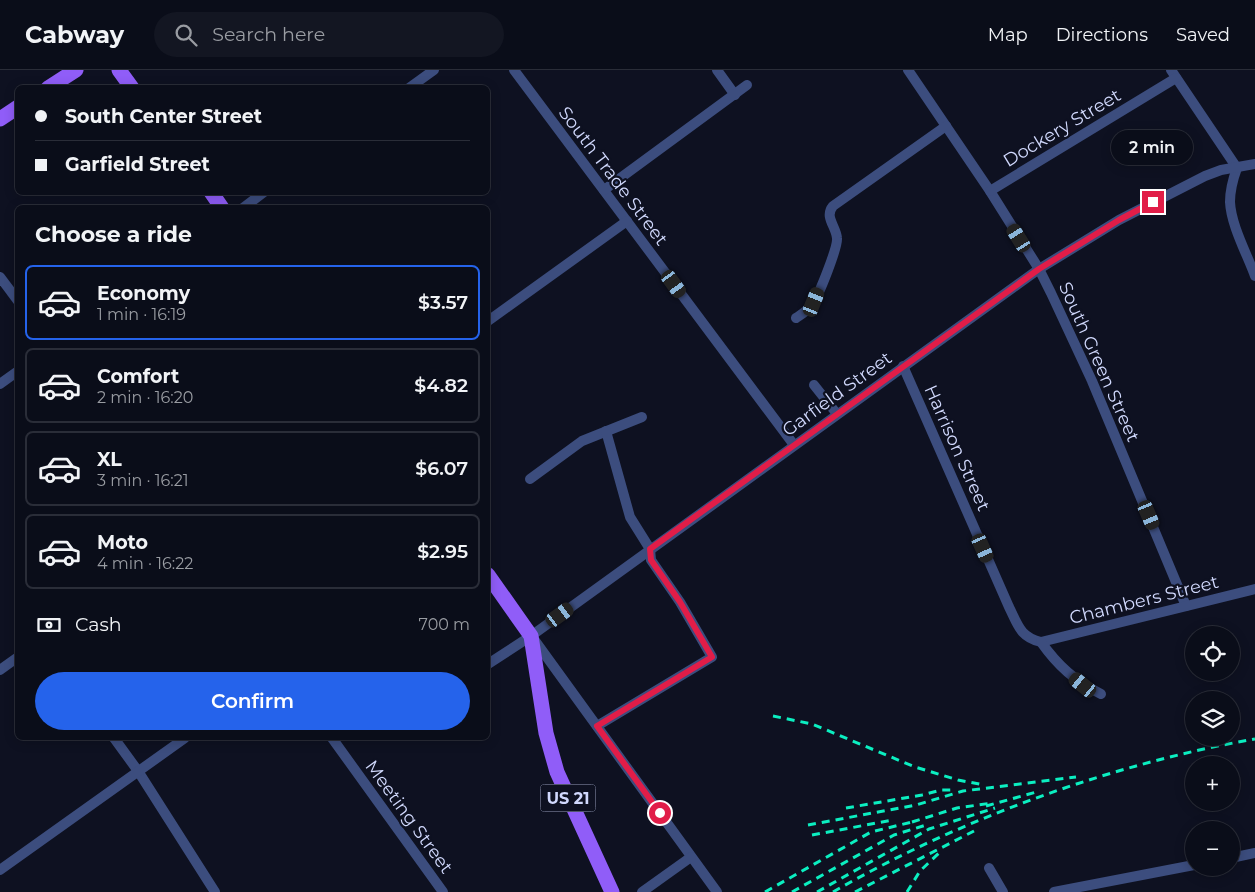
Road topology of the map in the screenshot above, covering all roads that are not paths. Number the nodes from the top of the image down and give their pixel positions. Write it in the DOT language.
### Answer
graph roads {
  1 [pos="76,70"];
  2 [pos="119,70"];
  3 [pos="434,70"];
  4 [pos="514,70"];
  5 [pos="717,70"];
  6 [pos="912,71"];
  7 [pos="1173,74"];
  8 [pos="53,85"];
  9 [pos="130,85"];
  10 [pos="413,85"];
  11 [pos="747,85"];
  12 [pos="735,95"];
  13 [pos="15,109"];
  14 [pos="0,119"];
  15 [pos="946,126"];
  16 [pos="1255,164"];
  17 [pos="1237,168"];
  18 [pos="604,190"];
  19 [pos="990,191"];
  20 [pos="260,195"];
  21 [pos="247,205"];
  22 [pos="627,221"];
  23 [pos="1039,269"];
  24 [pos="1255,276"];
  25 [pos="0,277"];
  26 [pos="15,297"];
  27 [pos="796,318"];
  28 [pos="490,320"];
  29 [pos="903,366"];
  30 [pos="15,373"];
  31 [pos="0,384"];
  32 [pos="814,385"];
  33 [pos="838,414"];
  34 [pos="642,417"];
  35 [pos="606,431"];
  36 [pos="794,445"];
  37 [pos="530,479"];
  38 [pos="650,549"];
  39 [pos="490,578"];
  40 [pos="1255,588"];
  41 [pos="1186,606"];
  42 [pos="531,636"];
  43 [pos="1041,642"];
  44 [pos="15,659"];
  45 [pos="490,663"];
  46 [pos="0,670"];
  47 [pos="1101,694"];
  48 [pos="597,726"];
  49 [pos="115,740"];
  50 [pos="183,740"];
  51 [pos="333,740"];
  52 [pos="138,771"];
  53 [pos="1255,853"];
  54 [pos="1240,856"];
  55 [pos="691,857"];
  56 [pos="1185,867"];
  57 [pos="989,868"];
  58 [pos="0,870"];
  59 [pos="215,892"];
  60 [pos="443,892"];
  61 [pos="612,892"];
  62 [pos="642,892"];
  63 [pos="717,892"];
  64 [pos="1003,892"];
  65 [pos="1054,892"];
  1 -- 8 [label="main road"];
  2 -- 9 [label="main road"];
  3 -- 10 [label="street"];
  4 -- 18 [label="street, South Trade Street"];
  5 -- 12 [label="street"];
  6 -- 15 [label="street, South Green Street"];
  7 -- 17 [label="street"];
  7 -- 19 [label="street, Dockery Street"];
  11 -- 12 [label="street"];
  12 -- 18 [label="street"];
  13 -- 14 [label="main road"];
  15 -- 19 [label="street, South Green Street"];
  15 -- 27 [label="street"];
  16 -- 17 [label="street, Garfield Street"];
  17 -- 23 [label="street, Garfield Street"];
  17 -- 24 [label="street"];
  18 -- 22 [label="street, South Trade Street"];
  19 -- 23 [label="street, South Green Street"];
  20 -- 21 [label="street"];
  22 -- 28 [label="street"];
  22 -- 36 [label="street, South Trade Street"];
  23 -- 29 [label="street, Garfield Street"];
  23 -- 41 [label="street, South Green Street"];
  25 -- 26 [label="street"];
  29 -- 33 [label="street, Garfield Street"];
  29 -- 43 [label="street, Harrison Street"];
  30 -- 31 [label="street"];
  32 -- 33 [label="street"];
  33 -- 36 [label="street, Garfield Street"];
  34 -- 35 [label="street"];
  35 -- 37 [label="street"];
  35 -- 38 [label="street"];
  36 -- 38 [label="street, Garfield Street"];
  38 -- 42 [label="street, Garfield Street"];
  38 -- 48 [label="street"];
  39 -- 42 [label="main road, US 21"];
  40 -- 41 [label="street, Chambers Street"];
  41 -- 43 [label="street, Chambers Street"];
  42 -- 45 [label="street, Garfield Street"];
  42 -- 48 [label="street"];
  42 -- 61 [label="main road, US 21"];
  43 -- 47 [label="street"];
  44 -- 46 [label="street"];
  48 -- 55 [label="street"];
  49 -- 52 [label="street"];
  50 -- 52 [label="street"];
  51 -- 60 [label="street, Meeting Street"];
  52 -- 58 [label="street"];
  52 -- 59 [label="street"];
  53 -- 54 [label="street"];
  55 -- 62 [label="street"];
  55 -- 63 [label="street"];
  56 -- 65 [label="street"];
  57 -- 64 [label="street"];
}
